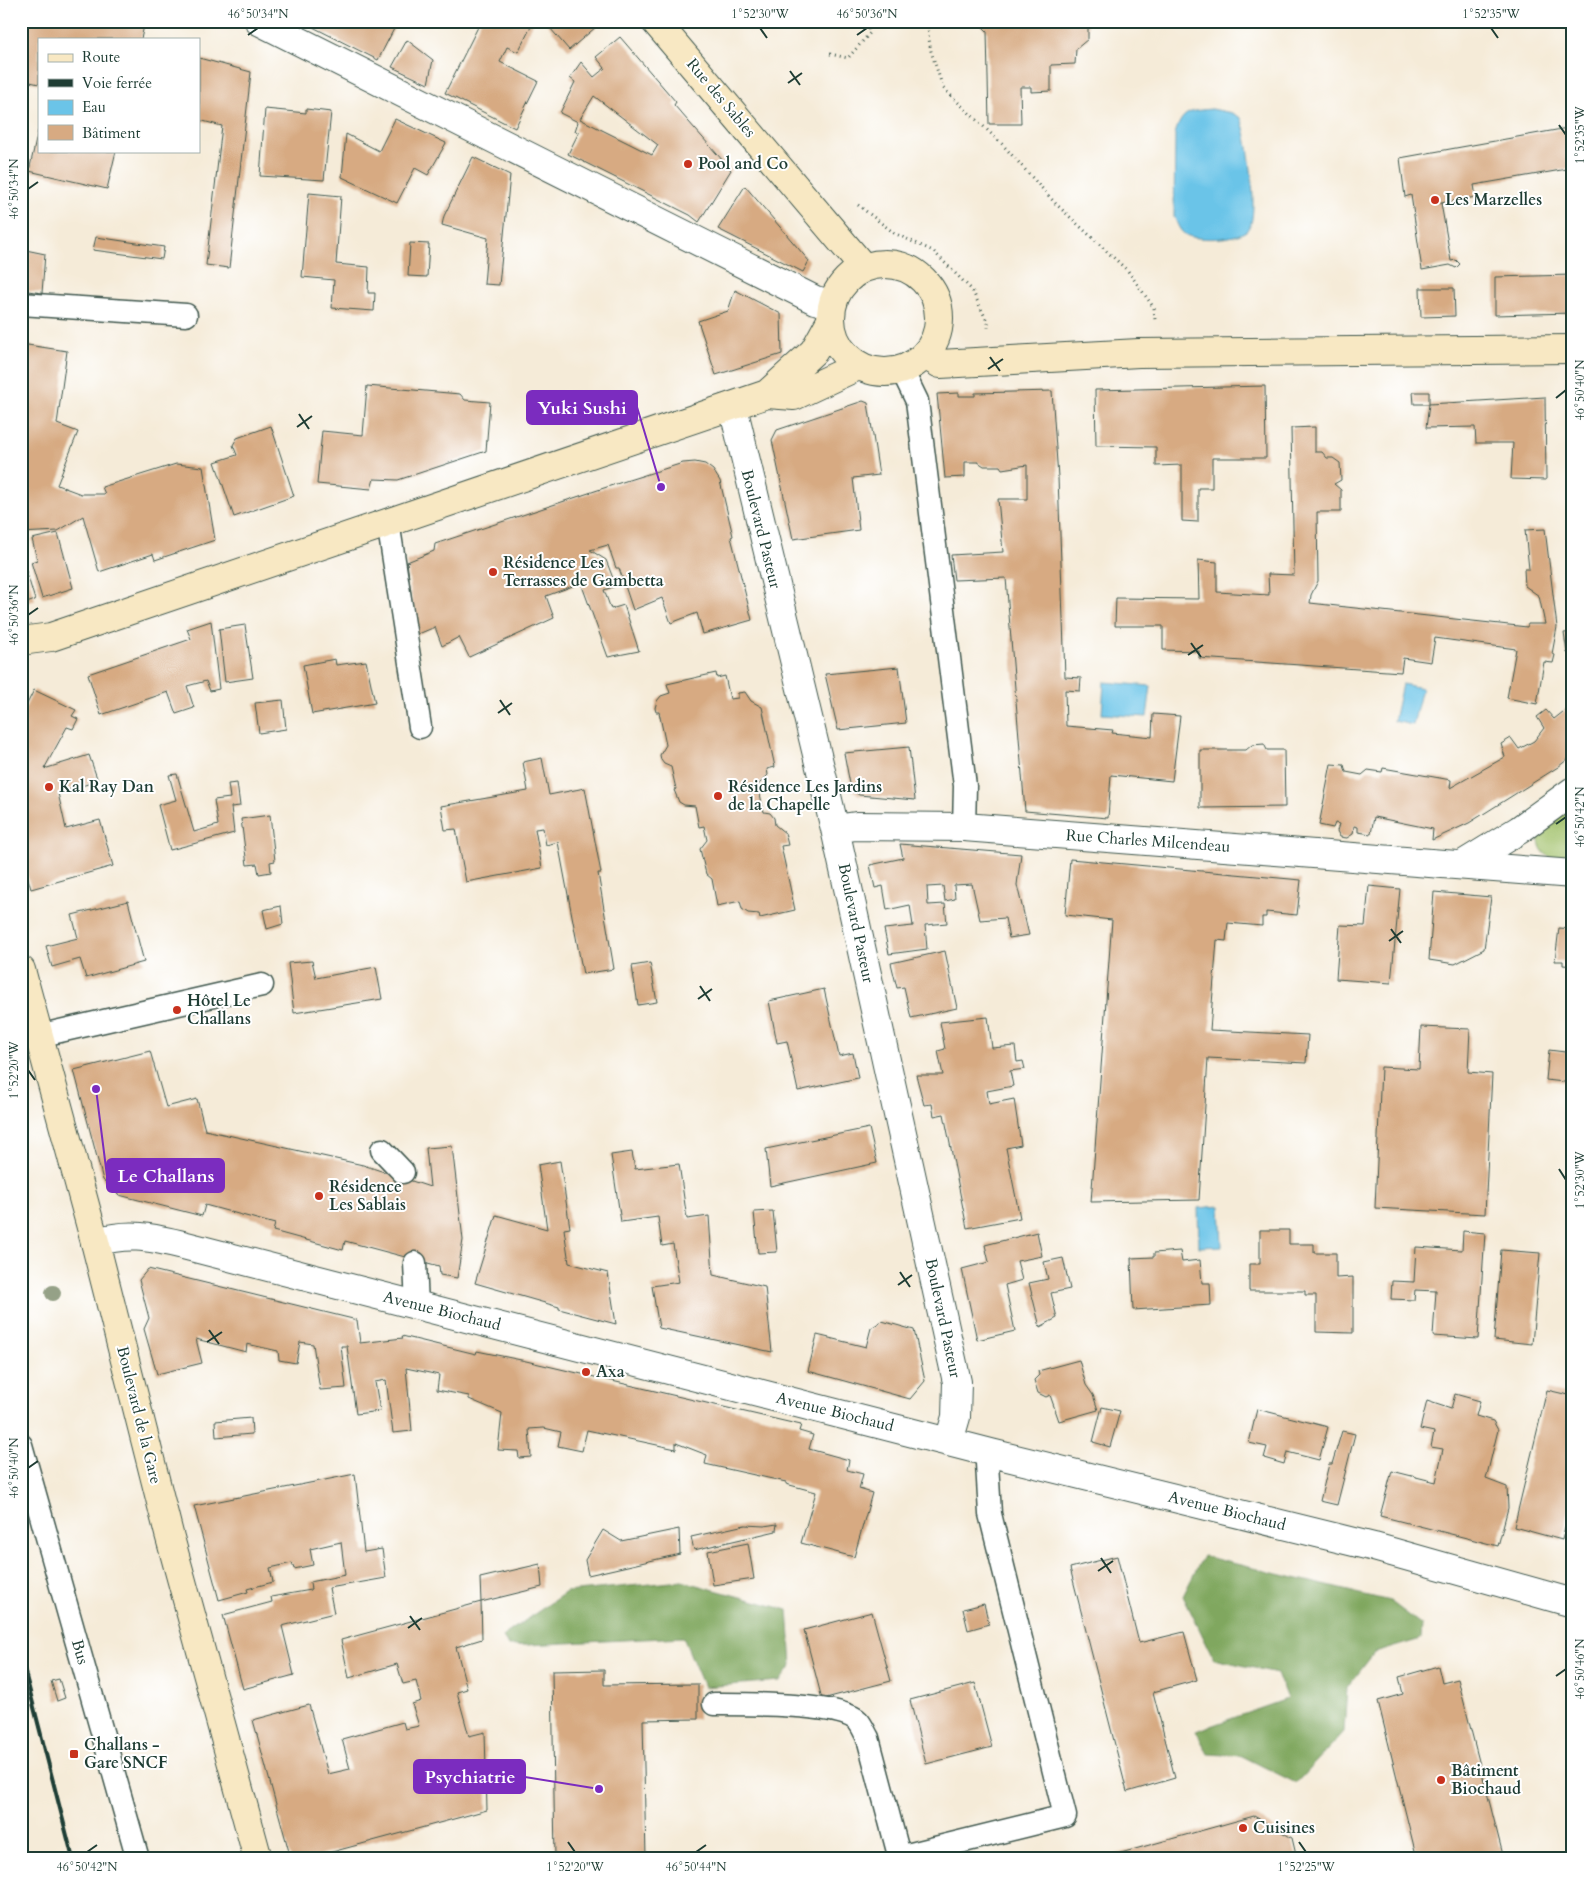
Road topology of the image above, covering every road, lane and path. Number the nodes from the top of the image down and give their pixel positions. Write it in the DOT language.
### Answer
graph roads {
  1 [pos="259,21"];
  2 [pos="655,21"];
  3 [pos="865,21"];
  4 [pos="926,21"];
  5 [pos="830,54"];
  6 [pos="829,226"];
  7 [pos="864,268"];
  8 [pos="21,304"];
  9 [pos="831,313"];
  10 [pos="186,316"];
  11 [pos="1573,348"];
  12 [pos="1158,353"];
  13 [pos="925,355"];
  14 [pos="992,361"];
  15 [pos="858,366"];
  16 [pos="902,370"];
  17 [pos="767,394"];
  18 [pos="733,407"];
  19 [pos="388,522"];
  20 [pos="51,636"];
  21 [pos="21,641"];
  22 [pos="21,660"];
  23 [pos="420,727"];
  24 [pos="1573,791"];
  25 [pos="964,827"];
  26 [pos="835,829"];
  27 [pos="1462,865"];
  28 [pos="1573,874"];
  29 [pos="21,970"];
  30 [pos="262,985"];
  31 [pos="38,1036"];
  32 [pos="382,1150"];
  33 [pos="403,1172"];
  34 [pos="95,1242"];
  35 [pos="416,1263"];
  36 [pos="417,1305"];
  37 [pos="949,1441"];
  38 [pos="21,1445"];
  39 [pos="991,1453"];
  40 [pos="1573,1603"];
  41 [pos="714,1704"];
  42 [pos="900,1858"];
  43 [pos="138,1859"];
  44 [pos="258,1859"];
  1 -- 9 [label="street"];
  2 -- 6 [label="street, Rue des Sables"];
  3 -- 5 [label="path"];
  4 -- 12 [label="path"];
  6 -- 7 [label="street, Rue des Sables"];
  6 -- 14 [label="path"];
  7 -- 9 [label="street"];
  7 -- 13 [label="street"];
  8 -- 10 [label="lane"];
  9 -- 15 [label="street"];
  9 -- 17 [label="street"];
  11 -- 12 [label="street"];
  12 -- 14 [label="street"];
  13 -- 14 [label="street"];
  13 -- 16 [label="street"];
  15 -- 16 [label="street"];
  15 -- 17 [label="street"];
  16 -- 25 [label="lane"];
  17 -- 18 [label="street"];
  18 -- 19 [label="street"];
  18 -- 26 [label="street, Boulevard Pasteur"];
  19 -- 20 [label="street"];
  19 -- 23 [label="lane"];
  20 -- 21 [label="street"];
  20 -- 22 [label="street"];
  24 -- 27 [label="street"];
  25 -- 26 [label="street, Rue Charles Milcendeau"];
  25 -- 27 [label="street, Rue Charles Milcendeau"];
  26 -- 37 [label="street, Boulevard Pasteur"];
  27 -- 28 [label="street, Rue Charles Milcendeau"];
  29 -- 31 [label="street, Boulevard de la Gare"];
  30 -- 31 [label="lane"];
  31 -- 34 [label="street, Boulevard de la Gare"];
  32 -- 33 [label="lane"];
  34 -- 36 [label="street, Avenue Biochaud"];
  34 -- 44 [label="street, Boulevard de la Gare"];
  35 -- 36 [label="lane"];
  36 -- 37 [label="street, Avenue Biochaud"];
  37 -- 39 [label="street, Avenue Biochaud"];
  38 -- 43 [label="lane, Bus"];
  39 -- 40 [label="street, Avenue Biochaud"];
  39 -- 42 [label="lane"];
  41 -- 42 [label="lane"];
}
